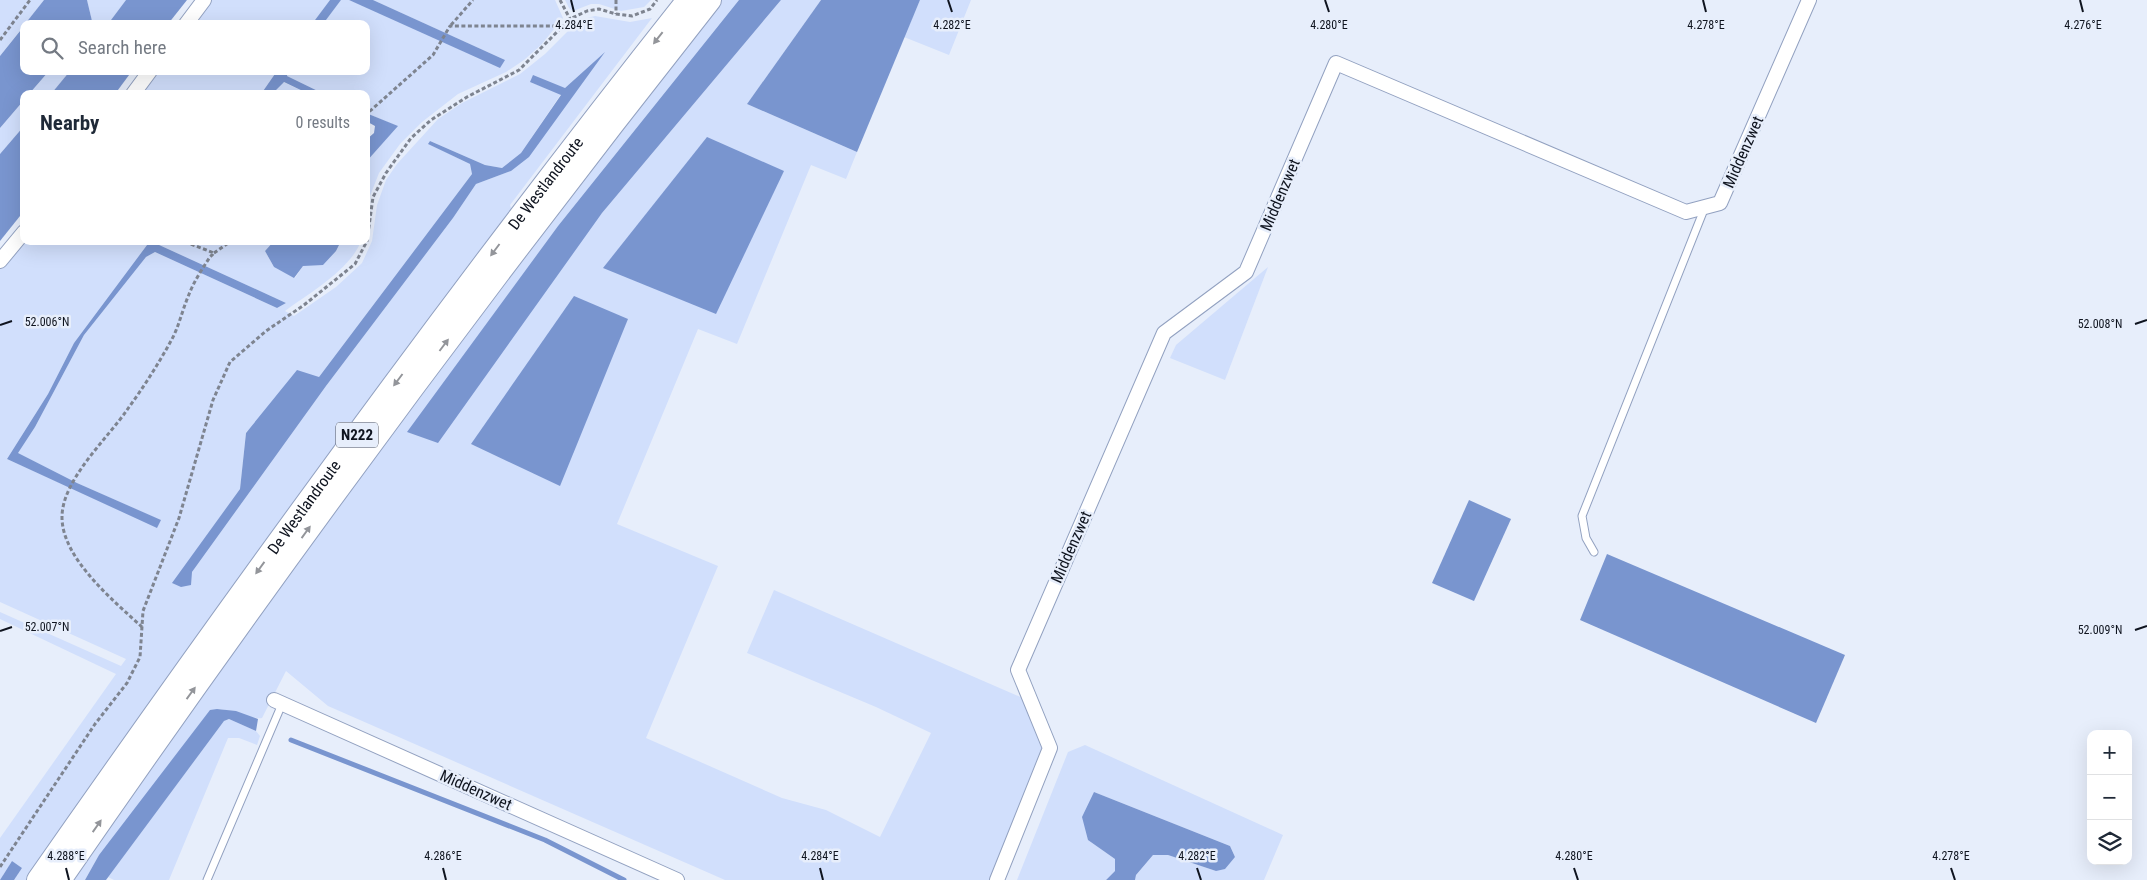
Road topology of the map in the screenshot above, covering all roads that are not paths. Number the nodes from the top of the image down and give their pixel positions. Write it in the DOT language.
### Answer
graph roads {
  1 [pos="204,0"];
  2 [pos="688,0"];
  3 [pos="710,0"];
  4 [pos="1809,0"];
  5 [pos="189,20"];
  6 [pos="147,75"];
  7 [pos="136,90"];
  8 [pos="1705,207"];
  9 [pos="20,237"];
  10 [pos="0,261"];
  11 [pos="1594,552"];
  12 [pos="278,702"];
  13 [pos="38,880"];
  14 [pos="60,880"];
  15 [pos="207,880"];
  16 [pos="677,880"];
  17 [pos="997,880"];
  1 -- 5 [label="street"];
  2 -- 13 [label="main road, De Westlandroute / N222, one-way"];
  14 -- 3 [label="main road, De Westlandroute / N222, one-way"];
  4 -- 8 [label="street, Middenzwet"];
  6 -- 7 [label="street"];
  8 -- 11 [label="lane"];
  8 -- 17 [label="street, Middenzwet"];
  9 -- 10 [label="street"];
  12 -- 15 [label="lane"];
  12 -- 16 [label="street, Middenzwet"];
}
